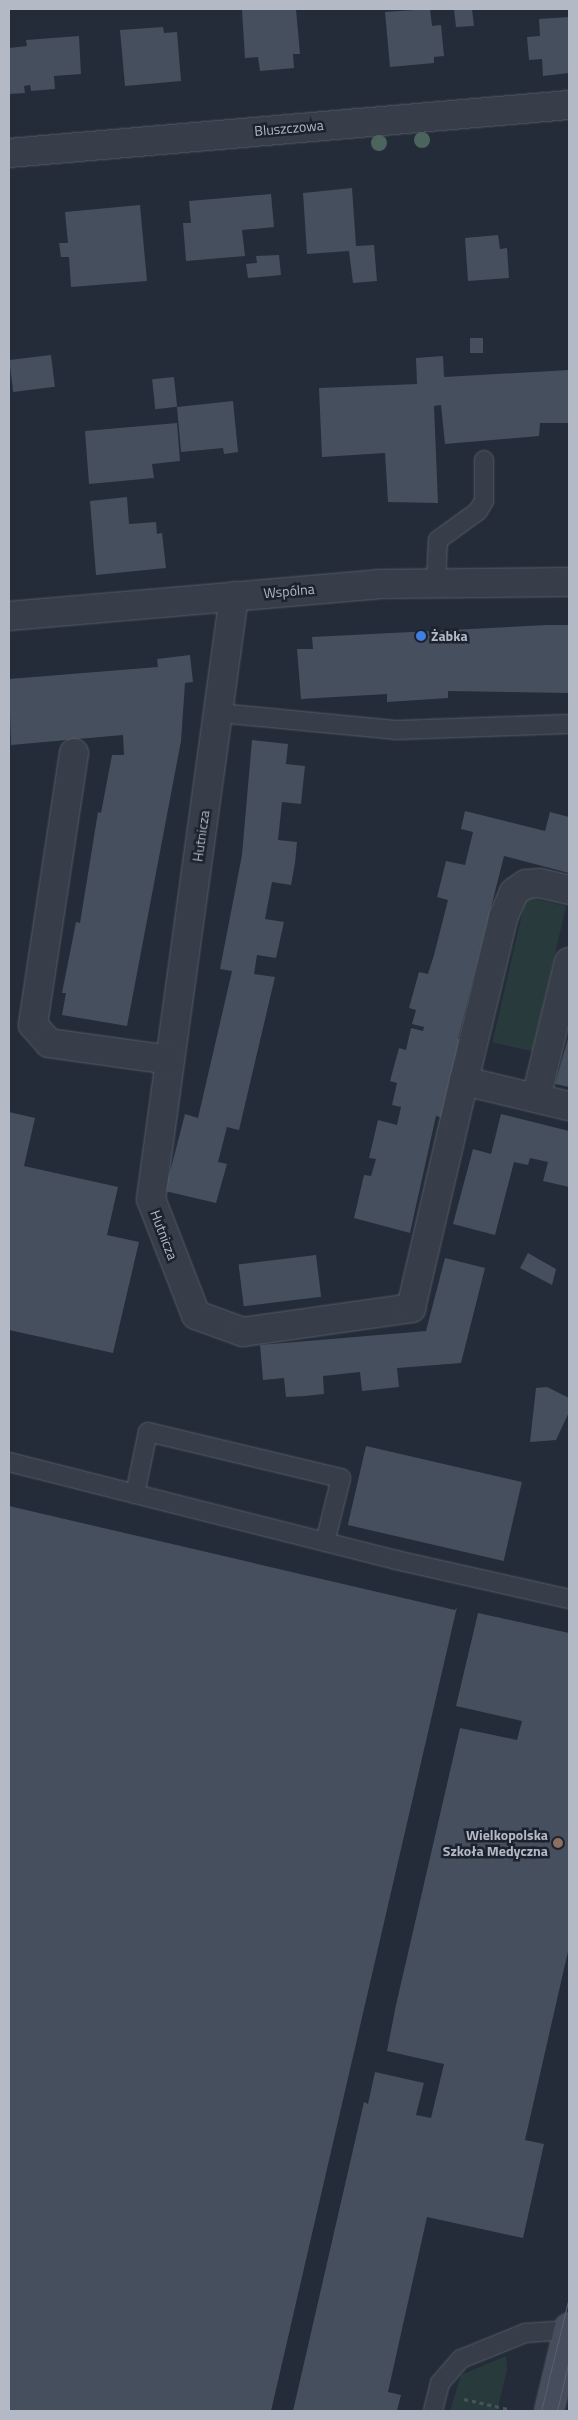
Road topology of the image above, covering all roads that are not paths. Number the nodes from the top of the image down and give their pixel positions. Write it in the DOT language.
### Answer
graph roads {
  1 [pos="569,104"];
  2 [pos="9,153"];
  3 [pos="484,460"];
  4 [pos="436,582"];
  5 [pos="569,582"];
  6 [pos="234,596"];
  7 [pos="9,616"];
  8 [pos="219,713"];
  9 [pos="569,724"];
  10 [pos="74,753"];
  11 [pos="569,890"];
  12 [pos="569,962"];
  13 [pos="170,1060"];
  14 [pos="464,1081"];
  15 [pos="536,1098"];
  16 [pos="569,1106"];
  17 [pos="9,1462"];
  18 [pos="135,1494"];
  19 [pos="325,1542"];
  20 [pos="569,1599"];
  21 [pos="569,2328"];
  22 [pos="433,2411"];
  23 [pos="549,2411"];
  1 -- 2 [label="street, Bluszczowa"];
  3 -- 4 [label="lane"];
  4 -- 5 [label="street, Wspólna"];
  4 -- 6 [label="street, Wspólna"];
  6 -- 7 [label="street, Wspólna"];
  6 -- 8 [label="street, Hutnicza"];
  8 -- 9 [label="lane"];
  8 -- 13 [label="street, Hutnicza"];
  10 -- 13 [label="street"];
  11 -- 14 [label="street"];
  12 -- 15 [label="street"];
  13 -- 14 [label="street, Hutnicza"];
  14 -- 15 [label="street"];
  15 -- 16 [label="street"];
  17 -- 18 [label="lane"];
  18 -- 19 [label="lane"];
  18 -- 19 [label="lane"];
  19 -- 20 [label="lane"];
  21 -- 22 [label="lane"];
  21 -- 23 [label="street"];
}
